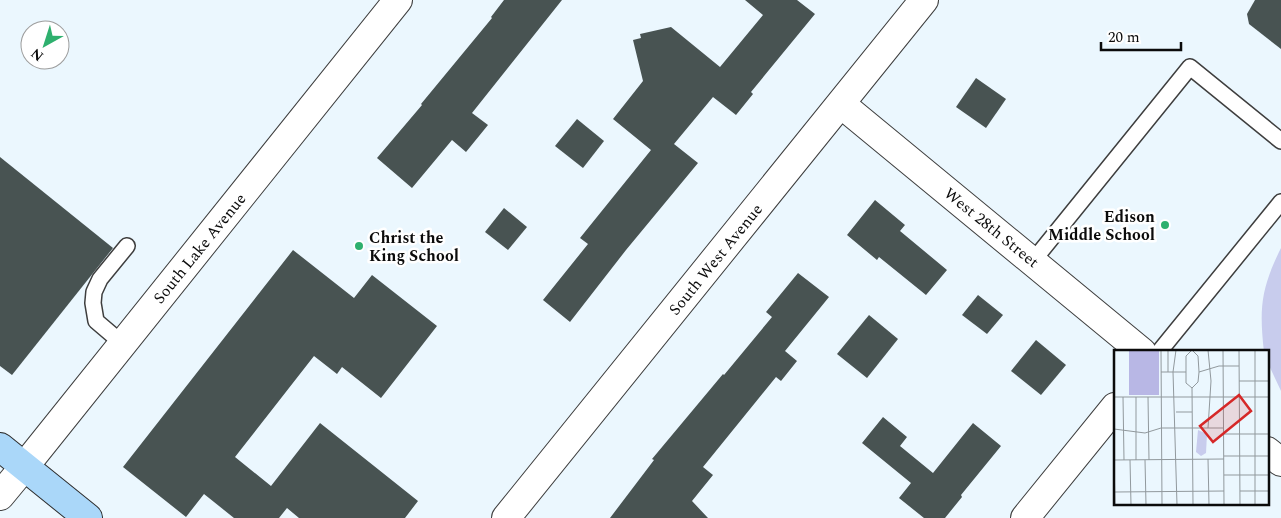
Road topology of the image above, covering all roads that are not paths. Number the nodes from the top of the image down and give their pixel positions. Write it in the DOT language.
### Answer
graph roads {
  1 [pos="398,0"];
  2 [pos="924,0"];
  3 [pos="841,104"];
  4 [pos="1281,141"];
  5 [pos="1281,202"];
  6 [pos="127,246"];
  7 [pos="1033,260"];
  8 [pos="123,344"];
  9 [pos="1140,350"];
  10 [pos="1161,350"];
  11 [pos="1114,408"];
  12 [pos="0,447"];
  13 [pos="1268,452"];
  14 [pos="1281,462"];
  15 [pos="24,466"];
  16 [pos="0,496"];
  17 [pos="88,518"];
  18 [pos="506,518"];
  19 [pos="1025,518"];
  1 -- 8 [label="street, South Lake Avenue"];
  2 -- 3 [label="street, South West Avenue"];
  3 -- 7 [label="street, West 28th Street"];
  3 -- 18 [label="street, South West Avenue"];
  4 -- 7 [label="lane"];
  5 -- 10 [label="lane"];
  6 -- 8 [label="lane"];
  7 -- 9 [label="street, West 28th Street"];
  8 -- 15 [label="street, South Lake Avenue"];
  11 -- 19 [label="street"];
  12 -- 15 [label="main road"];
  13 -- 14 [label="street"];
  15 -- 16 [label="street, South Lake Avenue"];
  15 -- 17 [label="main road"];
}
